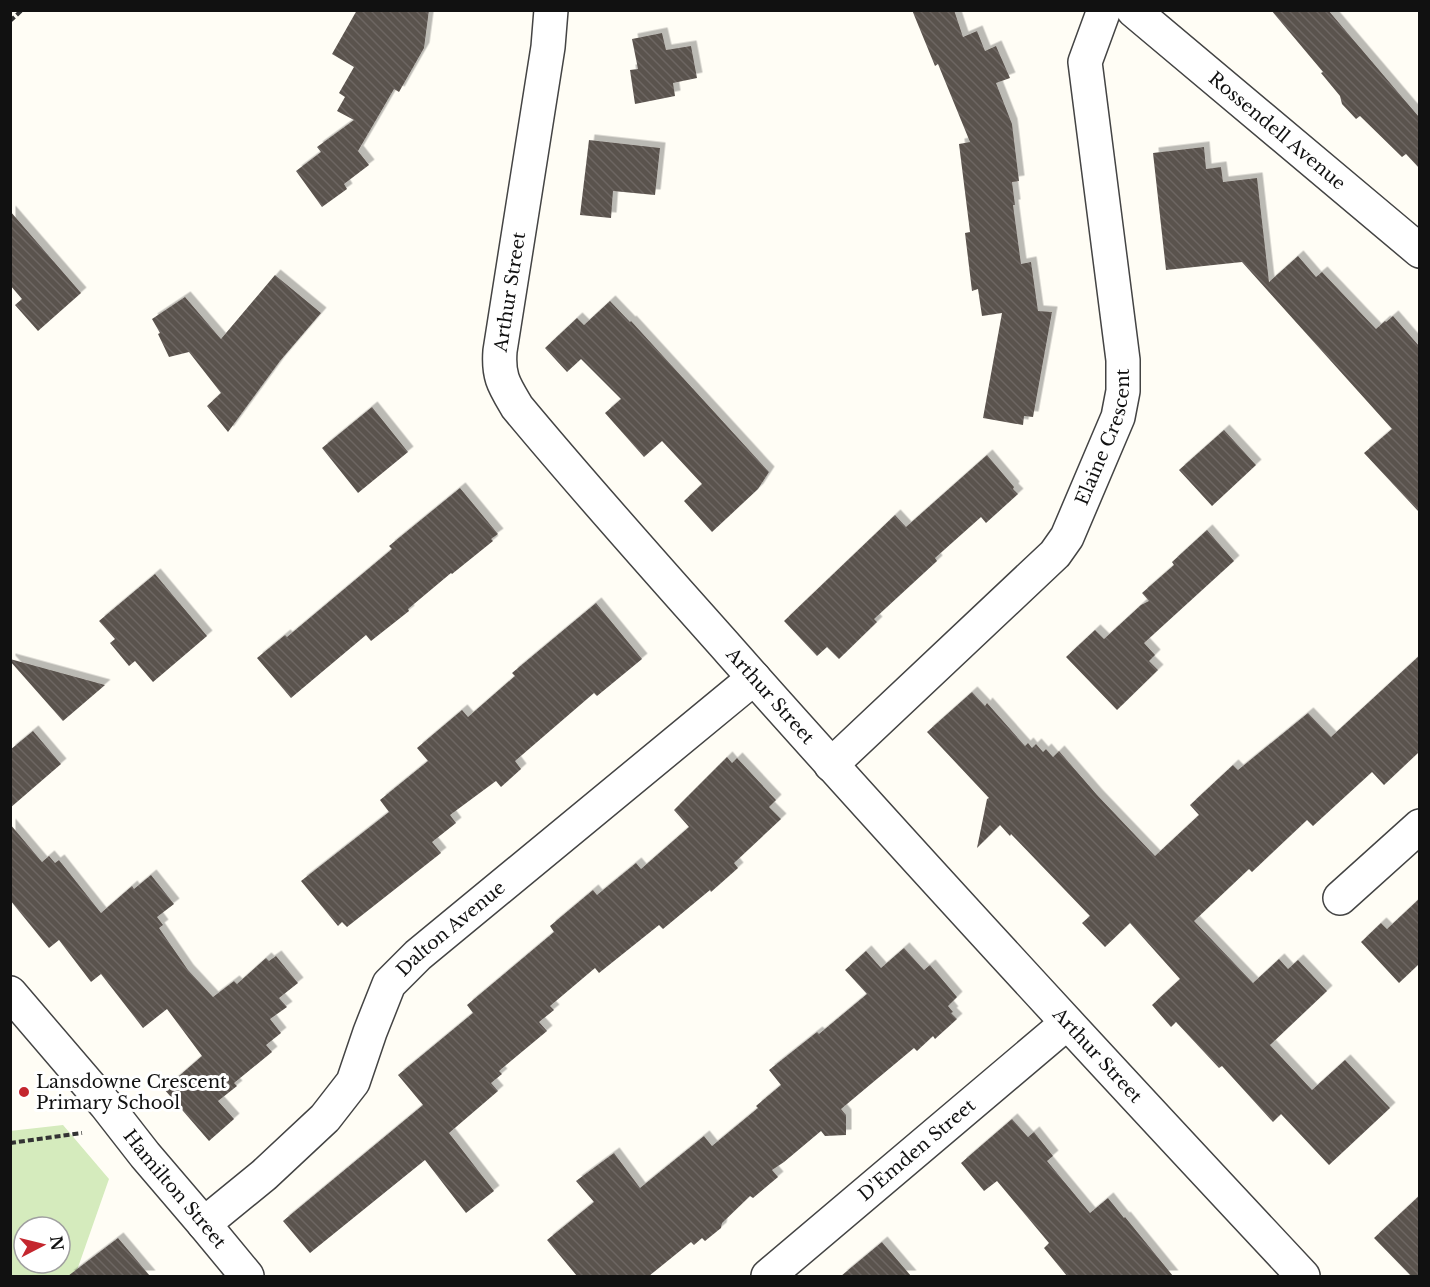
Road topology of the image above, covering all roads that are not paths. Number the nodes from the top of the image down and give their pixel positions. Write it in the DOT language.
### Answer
graph roads {
  1 [pos="552,10"];
  2 [pos="1104,10"];
  3 [pos="1133,10"];
  4 [pos="1419,251"];
  5 [pos="754,678"];
  6 [pos="831,765"];
  7 [pos="1419,826"];
  8 [pos="1340,898"];
  9 [pos="10,993"];
  10 [pos="1066,1023"];
  11 [pos="204,1224"];
  12 [pos="247,1276"];
  13 [pos="768,1276"];
  14 [pos="1303,1276"];
  1 -- 5 [label="street, Arthur Street"];
  2 -- 6 [label="street, Elaine Crescent"];
  3 -- 4 [label="street, Rossendell Avenue"];
  5 -- 6 [label="street, Arthur Street"];
  5 -- 11 [label="street, Dalton Avenue"];
  6 -- 10 [label="street, Arthur Street"];
  7 -- 8 [label="street"];
  9 -- 11 [label="street, Hamilton Street"];
  10 -- 13 [label="street, D'Emden Street"];
  10 -- 14 [label="street, Arthur Street"];
  11 -- 12 [label="street, Hamilton Street"];
}
